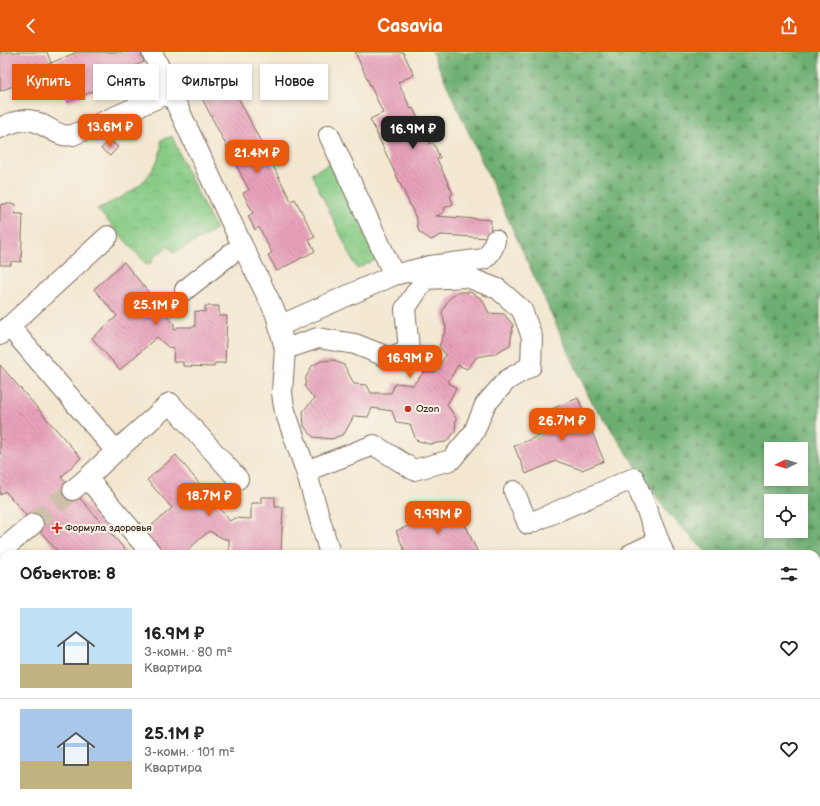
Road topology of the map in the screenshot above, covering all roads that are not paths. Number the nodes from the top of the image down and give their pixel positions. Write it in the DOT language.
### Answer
graph roads {
  1 [pos="152,52"];
  2 [pos="167,84"];
  3 [pos="167,94"];
  4 [pos="175,100"];
  5 [pos="0,128"];
  6 [pos="329,134"];
  7 [pos="108,236"];
  8 [pos="495,240"];
  9 [pos="242,245"];
  10 [pos="394,275"];
  11 [pos="185,290"];
  12 [pos="279,326"];
  13 [pos="5,331"];
  14 [pos="285,349"];
  15 [pos="116,451"];
  16 [pos="306,471"];
  17 [pos="238,479"];
  18 [pos="514,491"];
  19 [pos="33,524"];
  20 [pos="661,548"];
  21 [pos="4,550"];
  22 [pos="148,550"];
  23 [pos="329,550"];
  24 [pos="651,550"];
  1 -- 2 [label="lane"];
  3 -- 5 [label="lane"];
  4 -- 9 [label="lane"];
  6 -- 10 [label="lane"];
  7 -- 13 [label="lane"];
  8 -- 10 [label="lane"];
  9 -- 11 [label="lane"];
  9 -- 12 [label="lane"];
  10 -- 12 [label="lane"];
  12 -- 14 [label="lane"];
  13 -- 15 [label="lane"];
  14 -- 16 [label="lane"];
  14 -- 16 [label="lane"];
  15 -- 17 [label="lane"];
  15 -- 22 [label="lane"];
  16 -- 23 [label="lane"];
  18 -- 20 [label="lane"];
  19 -- 21 [label="lane"];
  20 -- 24 [label="lane"];
}
